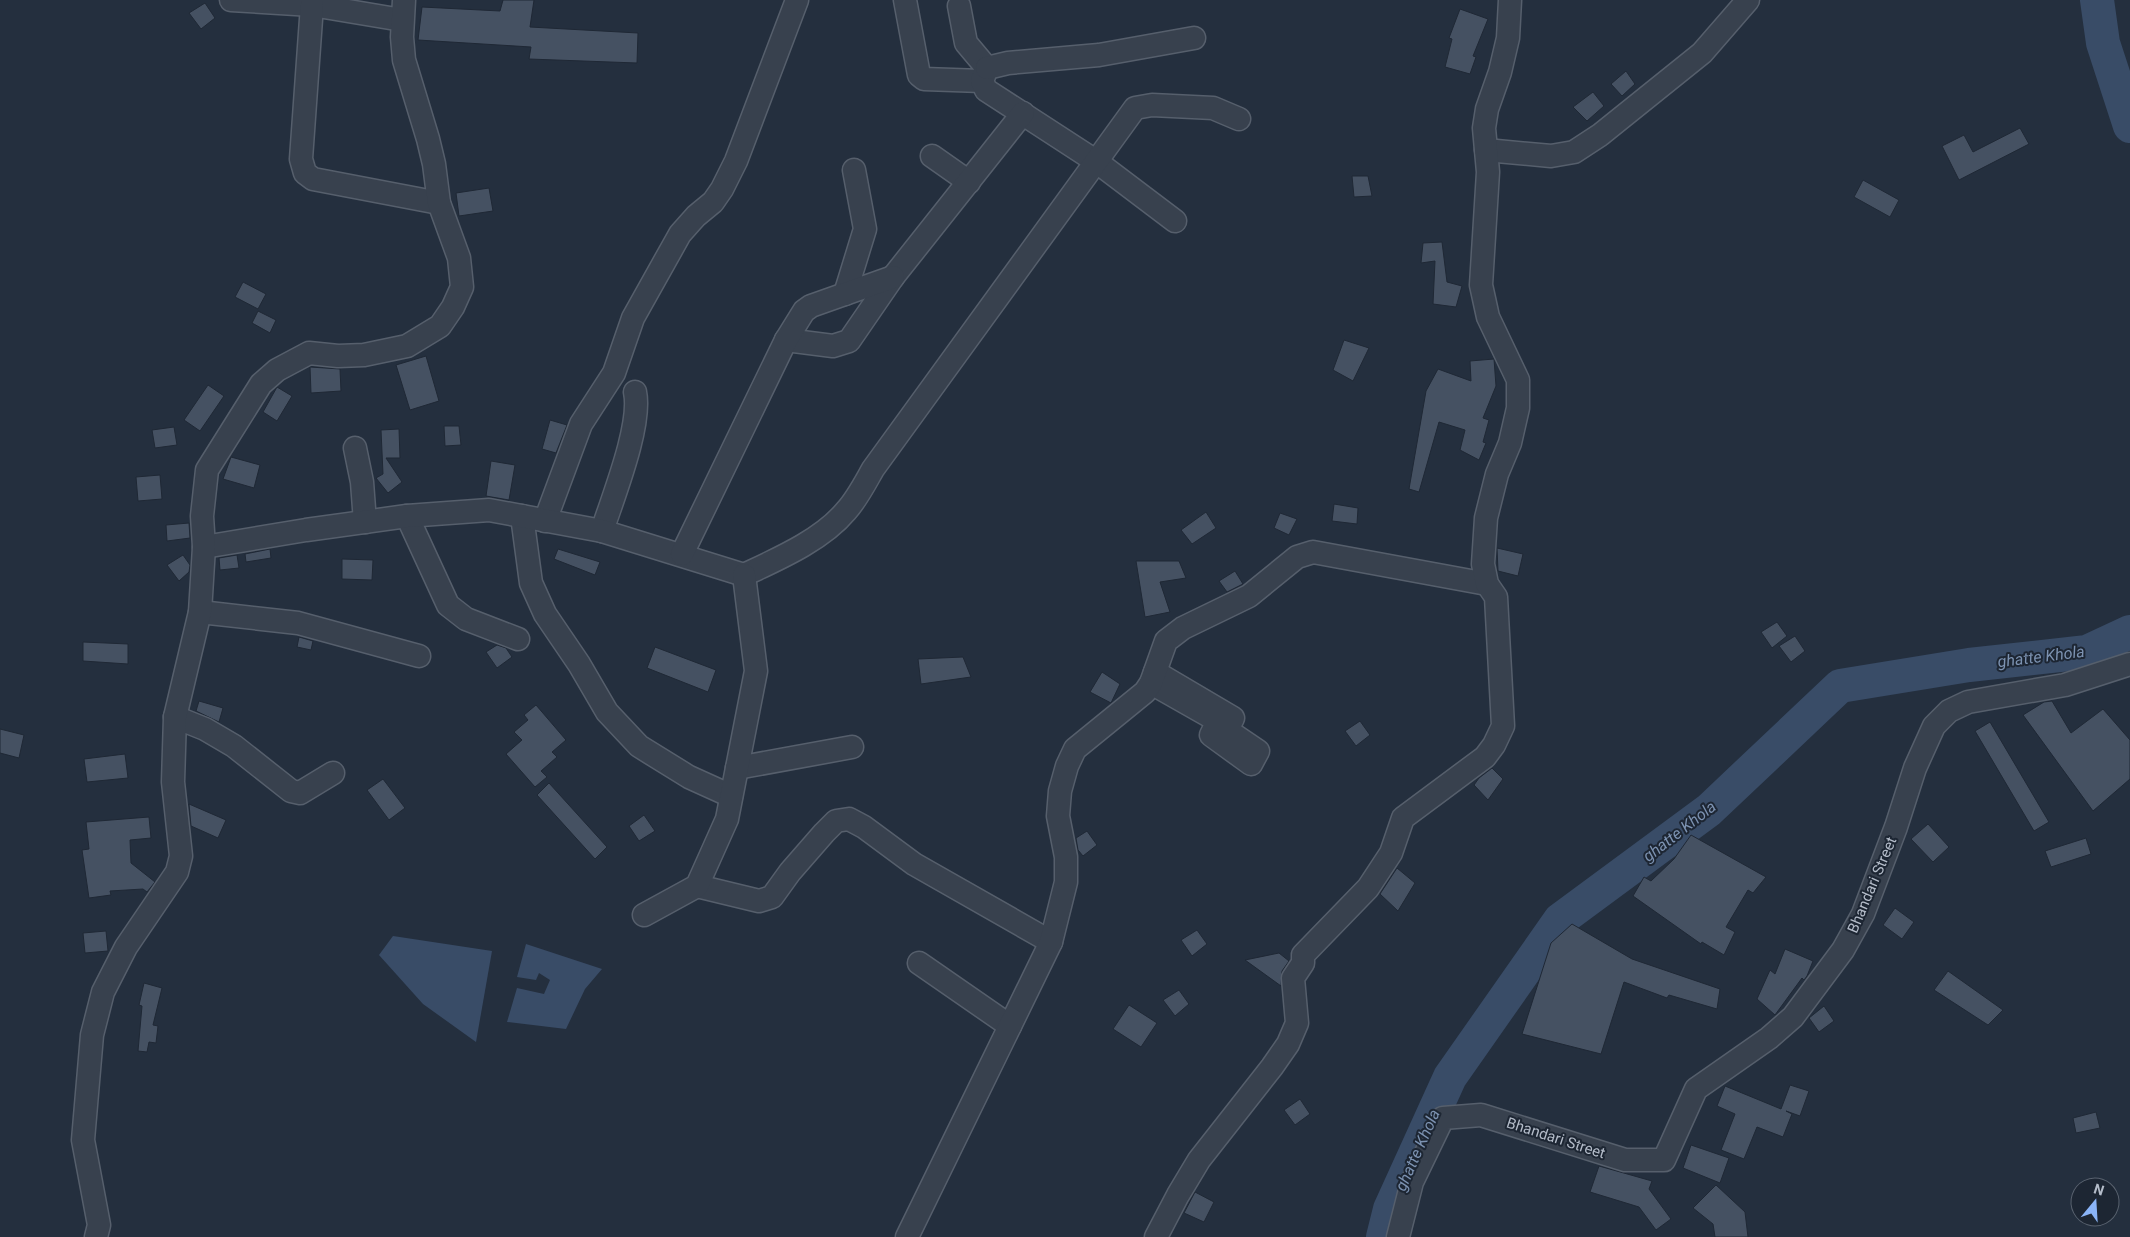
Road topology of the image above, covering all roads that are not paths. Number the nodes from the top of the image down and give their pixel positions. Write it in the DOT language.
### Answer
graph roads {
  1 [pos="231,0"];
  2 [pos="797,0"];
  3 [pos="905,0"];
  4 [pos="1510,0"];
  5 [pos="1748,0"];
  6 [pos="312,5"];
  7 [pos="959,6"];
  8 [pos="403,10"];
  9 [pos="1194,38"];
  10 [pos="985,75"];
  11 [pos="1023,114"];
  12 [pos="1238,119"];
  13 [pos="1486,150"];
  14 [pos="932,156"];
  15 [pos="1097,162"];
  16 [pos="854,170"];
  17 [pos="969,182"];
  18 [pos="439,203"];
  19 [pos="1175,221"];
  20 [pos="893,277"];
  21 [pos="845,294"];
  22 [pos="786,340"];
  23 [pos="635,392"];
  24 [pos="356,448"];
  25 [pos="407,516"];
  26 [pos="522,516"];
  27 [pos="545,521"];
  28 [pos="365,522"];
  29 [pos="602,531"];
  30 [pos="204,547"];
  31 [pos="682,554"];
  32 [pos="744,575"];
  33 [pos="1487,584"];
  34 [pos="200,612"];
  35 [pos="518,639"];
  36 [pos="419,656"];
  37 [pos="2130,664"];
  38 [pos="1153,677"];
  39 [pos="175,717"];
  40 [pos="852,747"];
  41 [pos="737,768"];
  42 [pos="333,773"];
  43 [pos="732,796"];
  44 [pos="697,886"];
  45 [pos="644,915"];
  46 [pos="1051,942"];
  47 [pos="919,963"];
  48 [pos="1010,1026"];
  49 [pos="96,1237"];
  50 [pos="907,1237"];
  51 [pos="1156,1237"];
  52 [pos="1398,1237"];
  1 -- 6 [label="street"];
  2 -- 27 [label="street"];
  3 -- 10 [label="street"];
  4 -- 13 [label="street"];
  5 -- 13 [label="street"];
  6 -- 8 [label="street"];
  6 -- 18 [label="street"];
  7 -- 10 [label="street"];
  8 -- 18 [label="street"];
  9 -- 10 [label="street"];
  10 -- 11 [label="street"];
  11 -- 15 [label="street"];
  11 -- 17 [label="street"];
  12 -- 15 [label="street"];
  13 -- 33 [label="street"];
  14 -- 17 [label="street"];
  15 -- 19 [label="street"];
  15 -- 32 [label="street"];
  16 -- 21 [label="street"];
  17 -- 20 [label="street"];
  18 -- 30 [label="street"];
  20 -- 21 [label="street"];
  20 -- 22 [label="street"];
  21 -- 22 [label="street"];
  22 -- 31 [label="street"];
  23 -- 29 [label="street"];
  24 -- 28 [label="street"];
  25 -- 26 [label="street"];
  25 -- 28 [label="street"];
  25 -- 35 [label="street"];
  26 -- 27 [label="street"];
  26 -- 43 [label="street"];
  27 -- 29 [label="street"];
  28 -- 30 [label="street"];
  29 -- 31 [label="street"];
  30 -- 34 [label="street"];
  31 -- 32 [label="street"];
  32 -- 41 [label="street"];
  33 -- 38 [label="street"];
  33 -- 51 [label="street"];
  34 -- 36 [label="street"];
  34 -- 39 [label="street"];
  37 -- 52 [label="street, Bhandari Street"];
  38 -- 38 [label="street"];
  38 -- 46 [label="street"];
  39 -- 42 [label="street"];
  39 -- 49 [label="street"];
  40 -- 41 [label="street"];
  41 -- 43 [label="street"];
  43 -- 44 [label="street"];
  44 -- 45 [label="street"];
  44 -- 46 [label="street"];
  46 -- 48 [label="street"];
  47 -- 48 [label="street"];
  48 -- 50 [label="street"];
}
